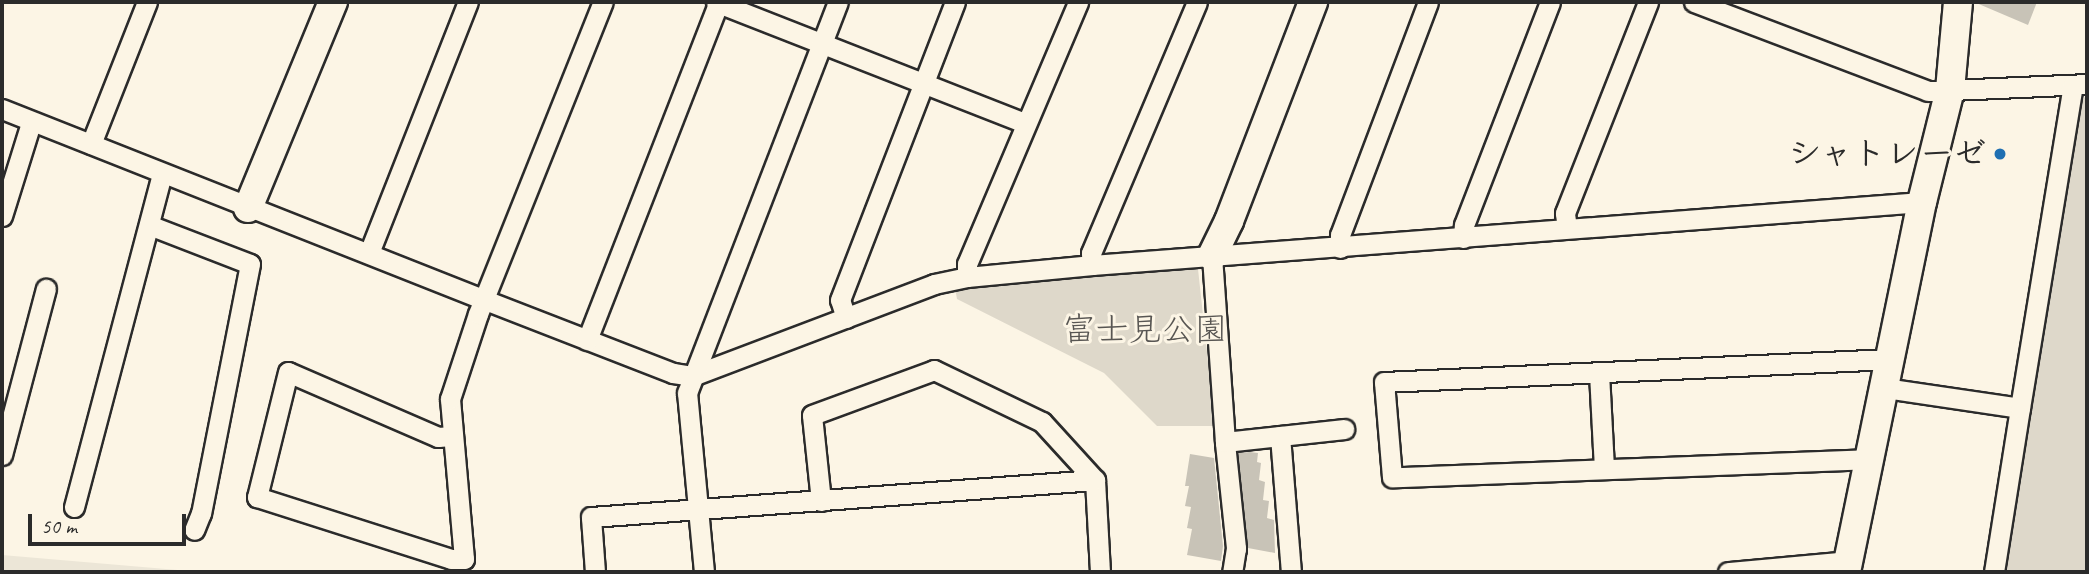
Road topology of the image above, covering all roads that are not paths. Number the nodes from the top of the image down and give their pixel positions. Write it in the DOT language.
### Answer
graph roads {
  1 [pos="147,2"];
  2 [pos="333,2"];
  3 [pos="468,2"];
  4 [pos="603,2"];
  5 [pos="718,2"];
  6 [pos="838,2"];
  7 [pos="955,2"];
  8 [pos="1078,2"];
  9 [pos="1197,2"];
  10 [pos="1313,2"];
  11 [pos="1428,2"];
  12 [pos="1550,2"];
  13 [pos="1648,2"];
  14 [pos="1694,2"];
  15 [pos="1958,2"];
  16 [pos="822,44"];
  17 [pos="924,84"];
  18 [pos="2080,85"];
  19 [pos="1950,90"];
  20 [pos="2,109"];
  21 [pos="31,122"];
  22 [pos="1024,123"];
  23 [pos="91,144"];
  24 [pos="162,174"];
  25 [pos="1922,202"];
  26 [pos="248,208"];
  27 [pos="2,216"];
  28 [pos="149,225"];
  29 [pos="1567,228"];
  30 [pos="1463,238"];
  31 [pos="1340,248"];
  32 [pos="369,253"];
  33 [pos="1212,256"];
  34 [pos="1092,265"];
  35 [pos="967,277"];
  36 [pos="46,289"];
  37 [pos="485,300"];
  38 [pos="846,318"];
  39 [pos="587,340"];
  40 [pos="1890,359"];
  41 [pos="1599,373"];
  42 [pos="692,376"];
  43 [pos="1885,388"];
  44 [pos="2020,408"];
  45 [pos="1344,429"];
  46 [pos="452,436"];
  47 [pos="1280,436"];
  48 [pos="1225,442"];
  49 [pos="2,455"];
  50 [pos="1870,458"];
  51 [pos="1604,468"];
  52 [pos="1095,480"];
  53 [pos="821,501"];
  54 [pos="74,507"];
  55 [pos="696,511"];
  56 [pos="194,530"];
  57 [pos="1847,567"];
  58 [pos="595,572"];
  59 [pos="704,572"];
  60 [pos="1100,572"];
  61 [pos="1232,572"];
  62 [pos="1291,572"];
  63 [pos="1728,572"];
  64 [pos="1994,572"];
  1 -- 23 [label="street"];
  2 -- 26 [label="street"];
  3 -- 32 [label="street"];
  4 -- 37 [label="street"];
  5 -- 16 [label="street"];
  5 -- 39 [label="street"];
  6 -- 16 [label="street"];
  7 -- 17 [label="street"];
  8 -- 22 [label="street"];
  9 -- 34 [label="street"];
  10 -- 33 [label="street"];
  11 -- 31 [label="street"];
  12 -- 30 [label="street"];
  13 -- 29 [label="street"];
  14 -- 19 [label="street"];
  15 -- 19 [label="street"];
  16 -- 17 [label="street"];
  16 -- 42 [label="street"];
  17 -- 22 [label="street"];
  17 -- 38 [label="street"];
  18 -- 19 [label="street"];
  18 -- 44 [label="street"];
  19 -- 25 [label="street"];
  20 -- 21 [label="street"];
  21 -- 23 [label="street"];
  21 -- 27 [label="street"];
  22 -- 35 [label="street"];
  23 -- 24 [label="street"];
  24 -- 26 [label="street"];
  24 -- 28 [label="street"];
  25 -- 29 [label="street"];
  25 -- 40 [label="street"];
  26 -- 32 [label="street"];
  28 -- 54 [label="street"];
  28 -- 56 [label="street"];
  29 -- 30 [label="street"];
  30 -- 31 [label="street"];
  31 -- 33 [label="street"];
  32 -- 37 [label="street"];
  33 -- 34 [label="street"];
  33 -- 48 [label="street"];
  34 -- 35 [label="street"];
  35 -- 38 [label="street"];
  36 -- 49 [label="street"];
  37 -- 39 [label="street"];
  37 -- 46 [label="street"];
  38 -- 42 [label="street"];
  39 -- 42 [label="street"];
  40 -- 41 [label="street"];
  40 -- 43 [label="street"];
  41 -- 51 [label="street"];
  41 -- 51 [label="street"];
  42 -- 55 [label="street"];
  43 -- 44 [label="street"];
  43 -- 50 [label="street"];
  44 -- 64 [label="street"];
  45 -- 47 [label="street"];
  46 -- 46 [label="street"];
  47 -- 48 [label="street"];
  47 -- 62 [label="street"];
  48 -- 61 [label="street"];
  50 -- 51 [label="street"];
  50 -- 57 [label="street"];
  52 -- 53 [label="street"];
  52 -- 53 [label="street"];
  52 -- 60 [label="street"];
  53 -- 55 [label="street"];
  55 -- 58 [label="street"];
  55 -- 59 [label="street"];
  57 -- 63 [label="street"];
}
